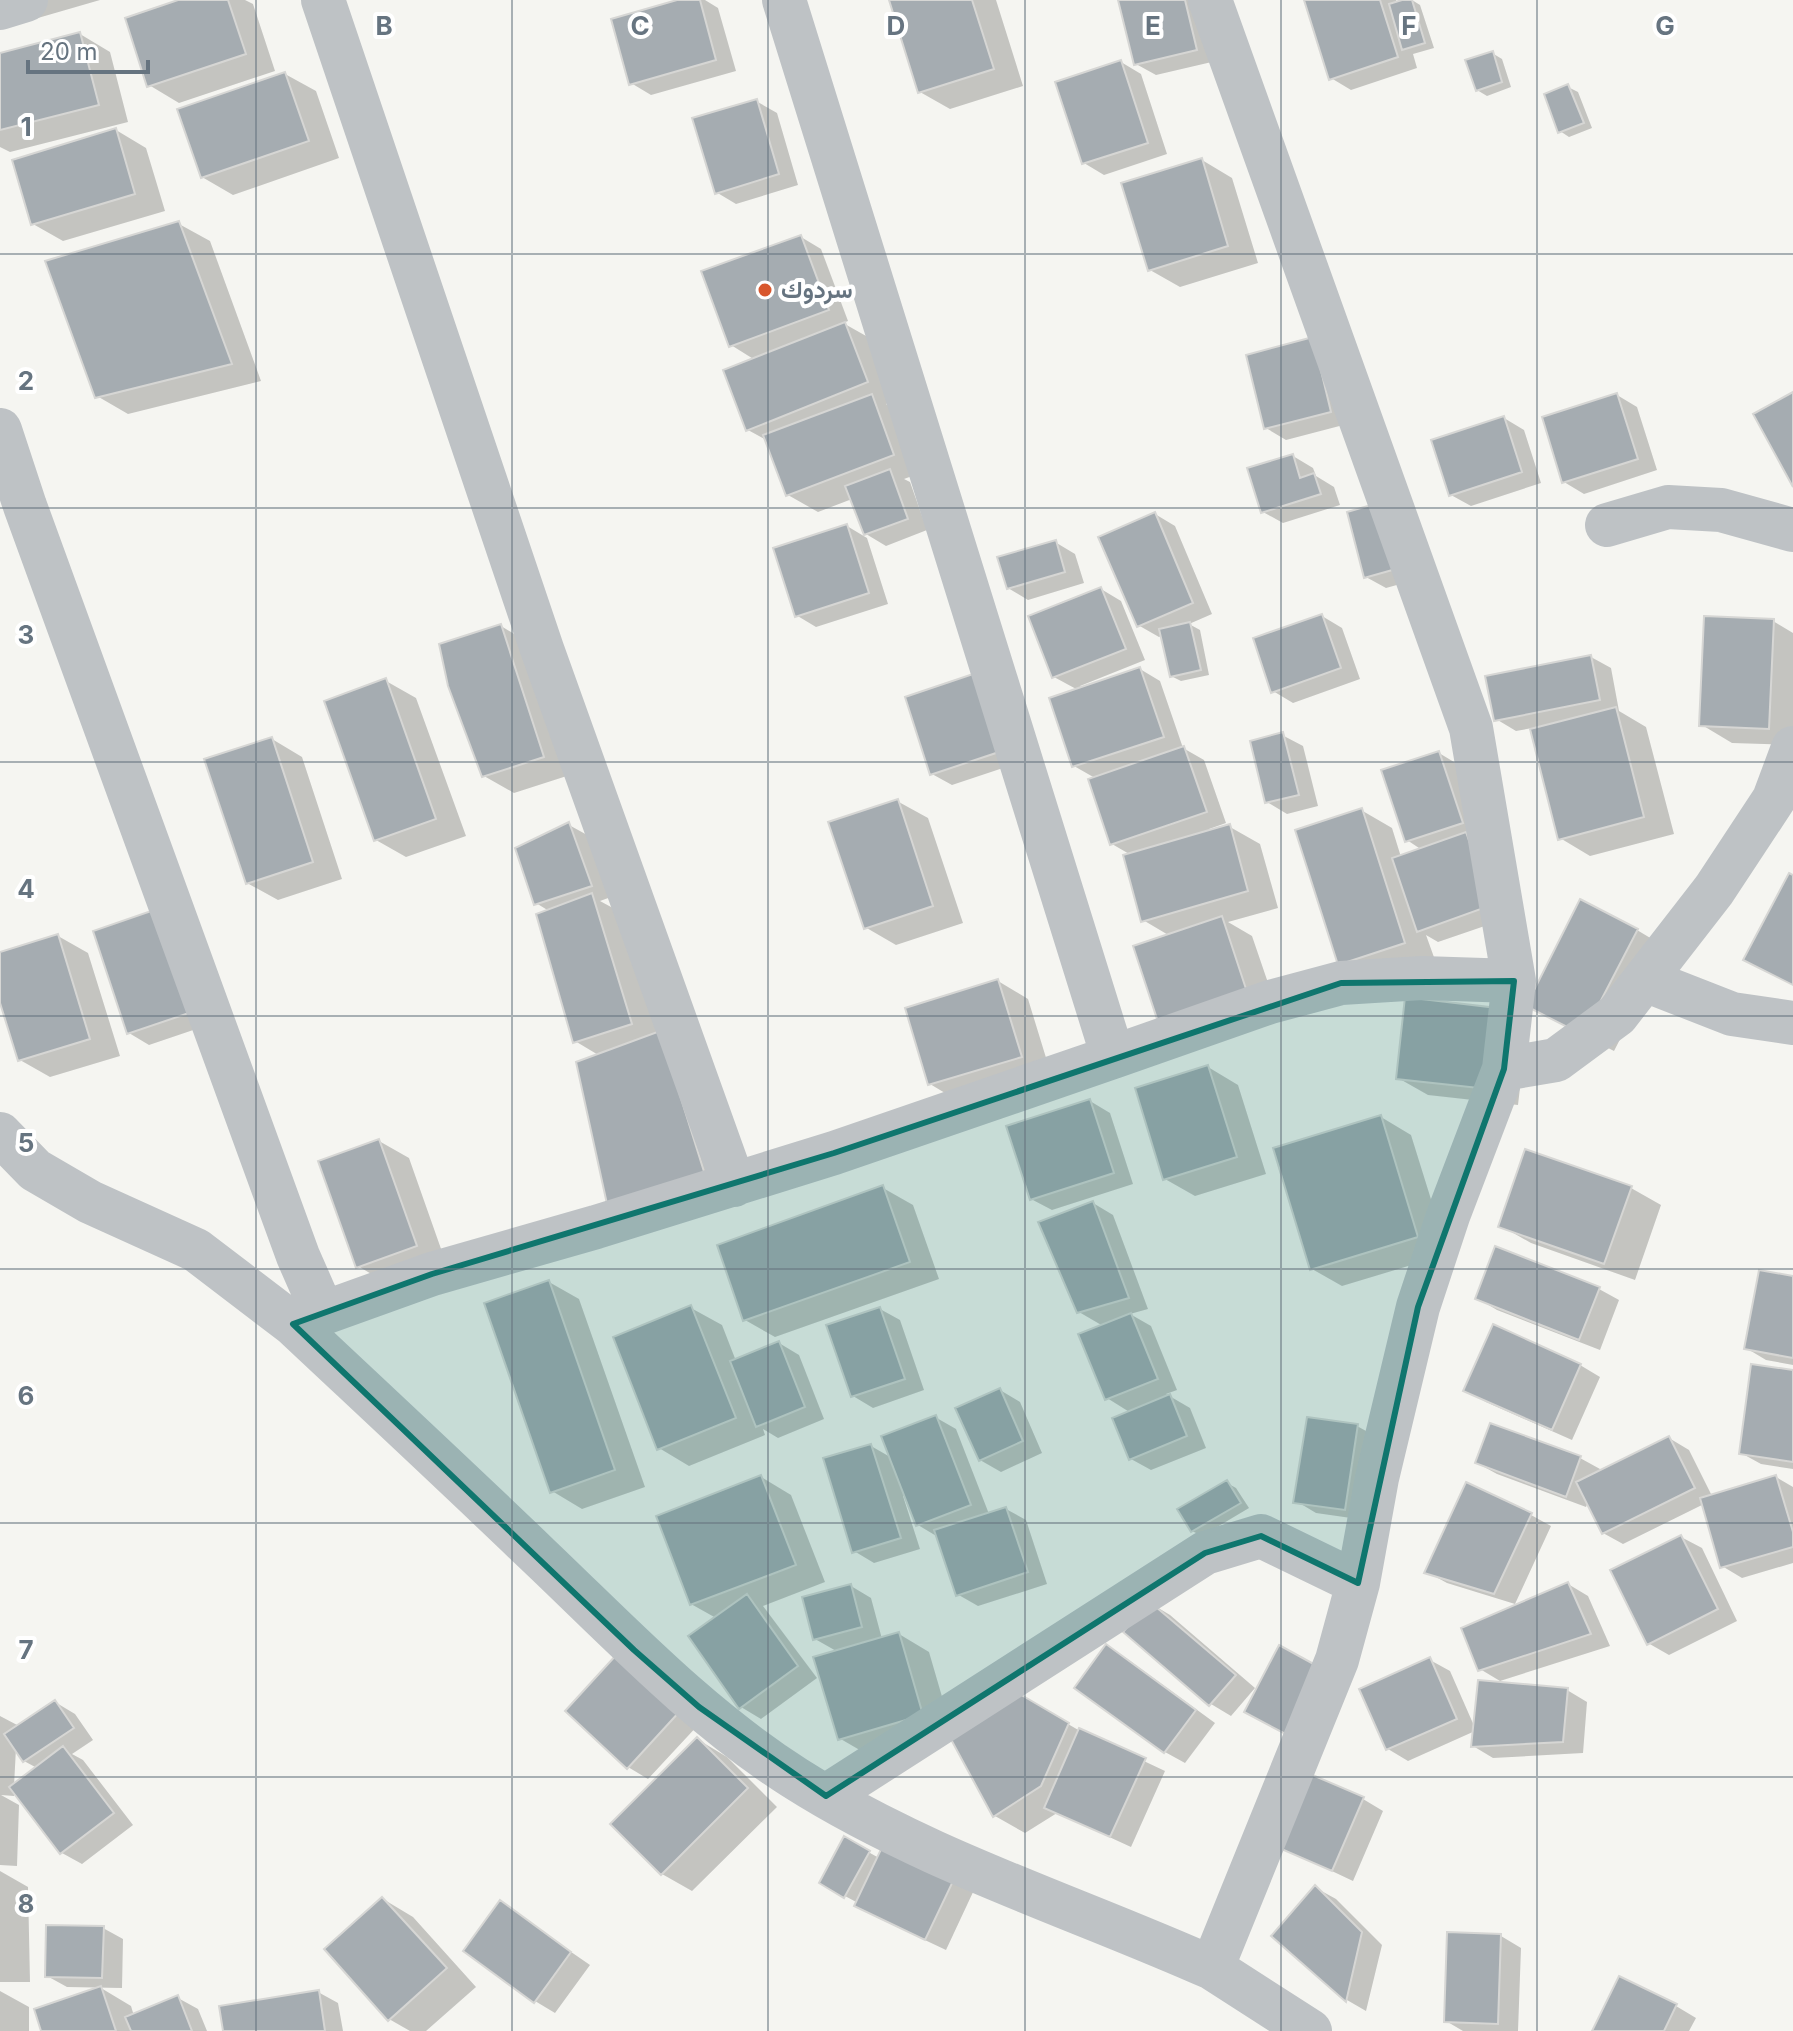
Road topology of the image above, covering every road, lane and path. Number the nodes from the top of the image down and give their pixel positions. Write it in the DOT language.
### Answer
graph roads {
  1 [pos="26,0"];
  2 [pos="323,0"];
  3 [pos="784,0"];
  4 [pos="1210,0"];
  5 [pos="0,8"];
  6 [pos="0,430"];
  7 [pos="1607,525"];
  8 [pos="1793,530"];
  9 [pos="1793,748"];
  10 [pos="1645,980"];
  11 [pos="1514,981"];
  12 [pos="1793,1023"];
  13 [pos="1113,1057"];
  14 [pos="1504,1069"];
  15 [pos="0,1134"];
  16 [pos="734,1185"];
  17 [pos="308,1318"];
  18 [pos="1358,1583"];
  19 [pos="826,1796"];
  20 [pos="1212,1968"];
  21 [pos="1310,2031"];
  1 -- 5 [label="street"];
  2 -- 16 [label="street"];
  3 -- 13 [label="street"];
  4 -- 11 [label="street"];
  6 -- 17 [label="street"];
  7 -- 8 [label="street"];
  9 -- 10 [label="street"];
  10 -- 12 [label="street"];
  10 -- 14 [label="street"];
  11 -- 13 [label="street"];
  11 -- 14 [label="street"];
  13 -- 16 [label="street"];
  14 -- 18 [label="street"];
  15 -- 17 [label="street"];
  16 -- 17 [label="street"];
  17 -- 19 [label="street"];
  18 -- 19 [label="street"];
  18 -- 20 [label="street"];
  19 -- 20 [label="street"];
  20 -- 21 [label="street"];
}
